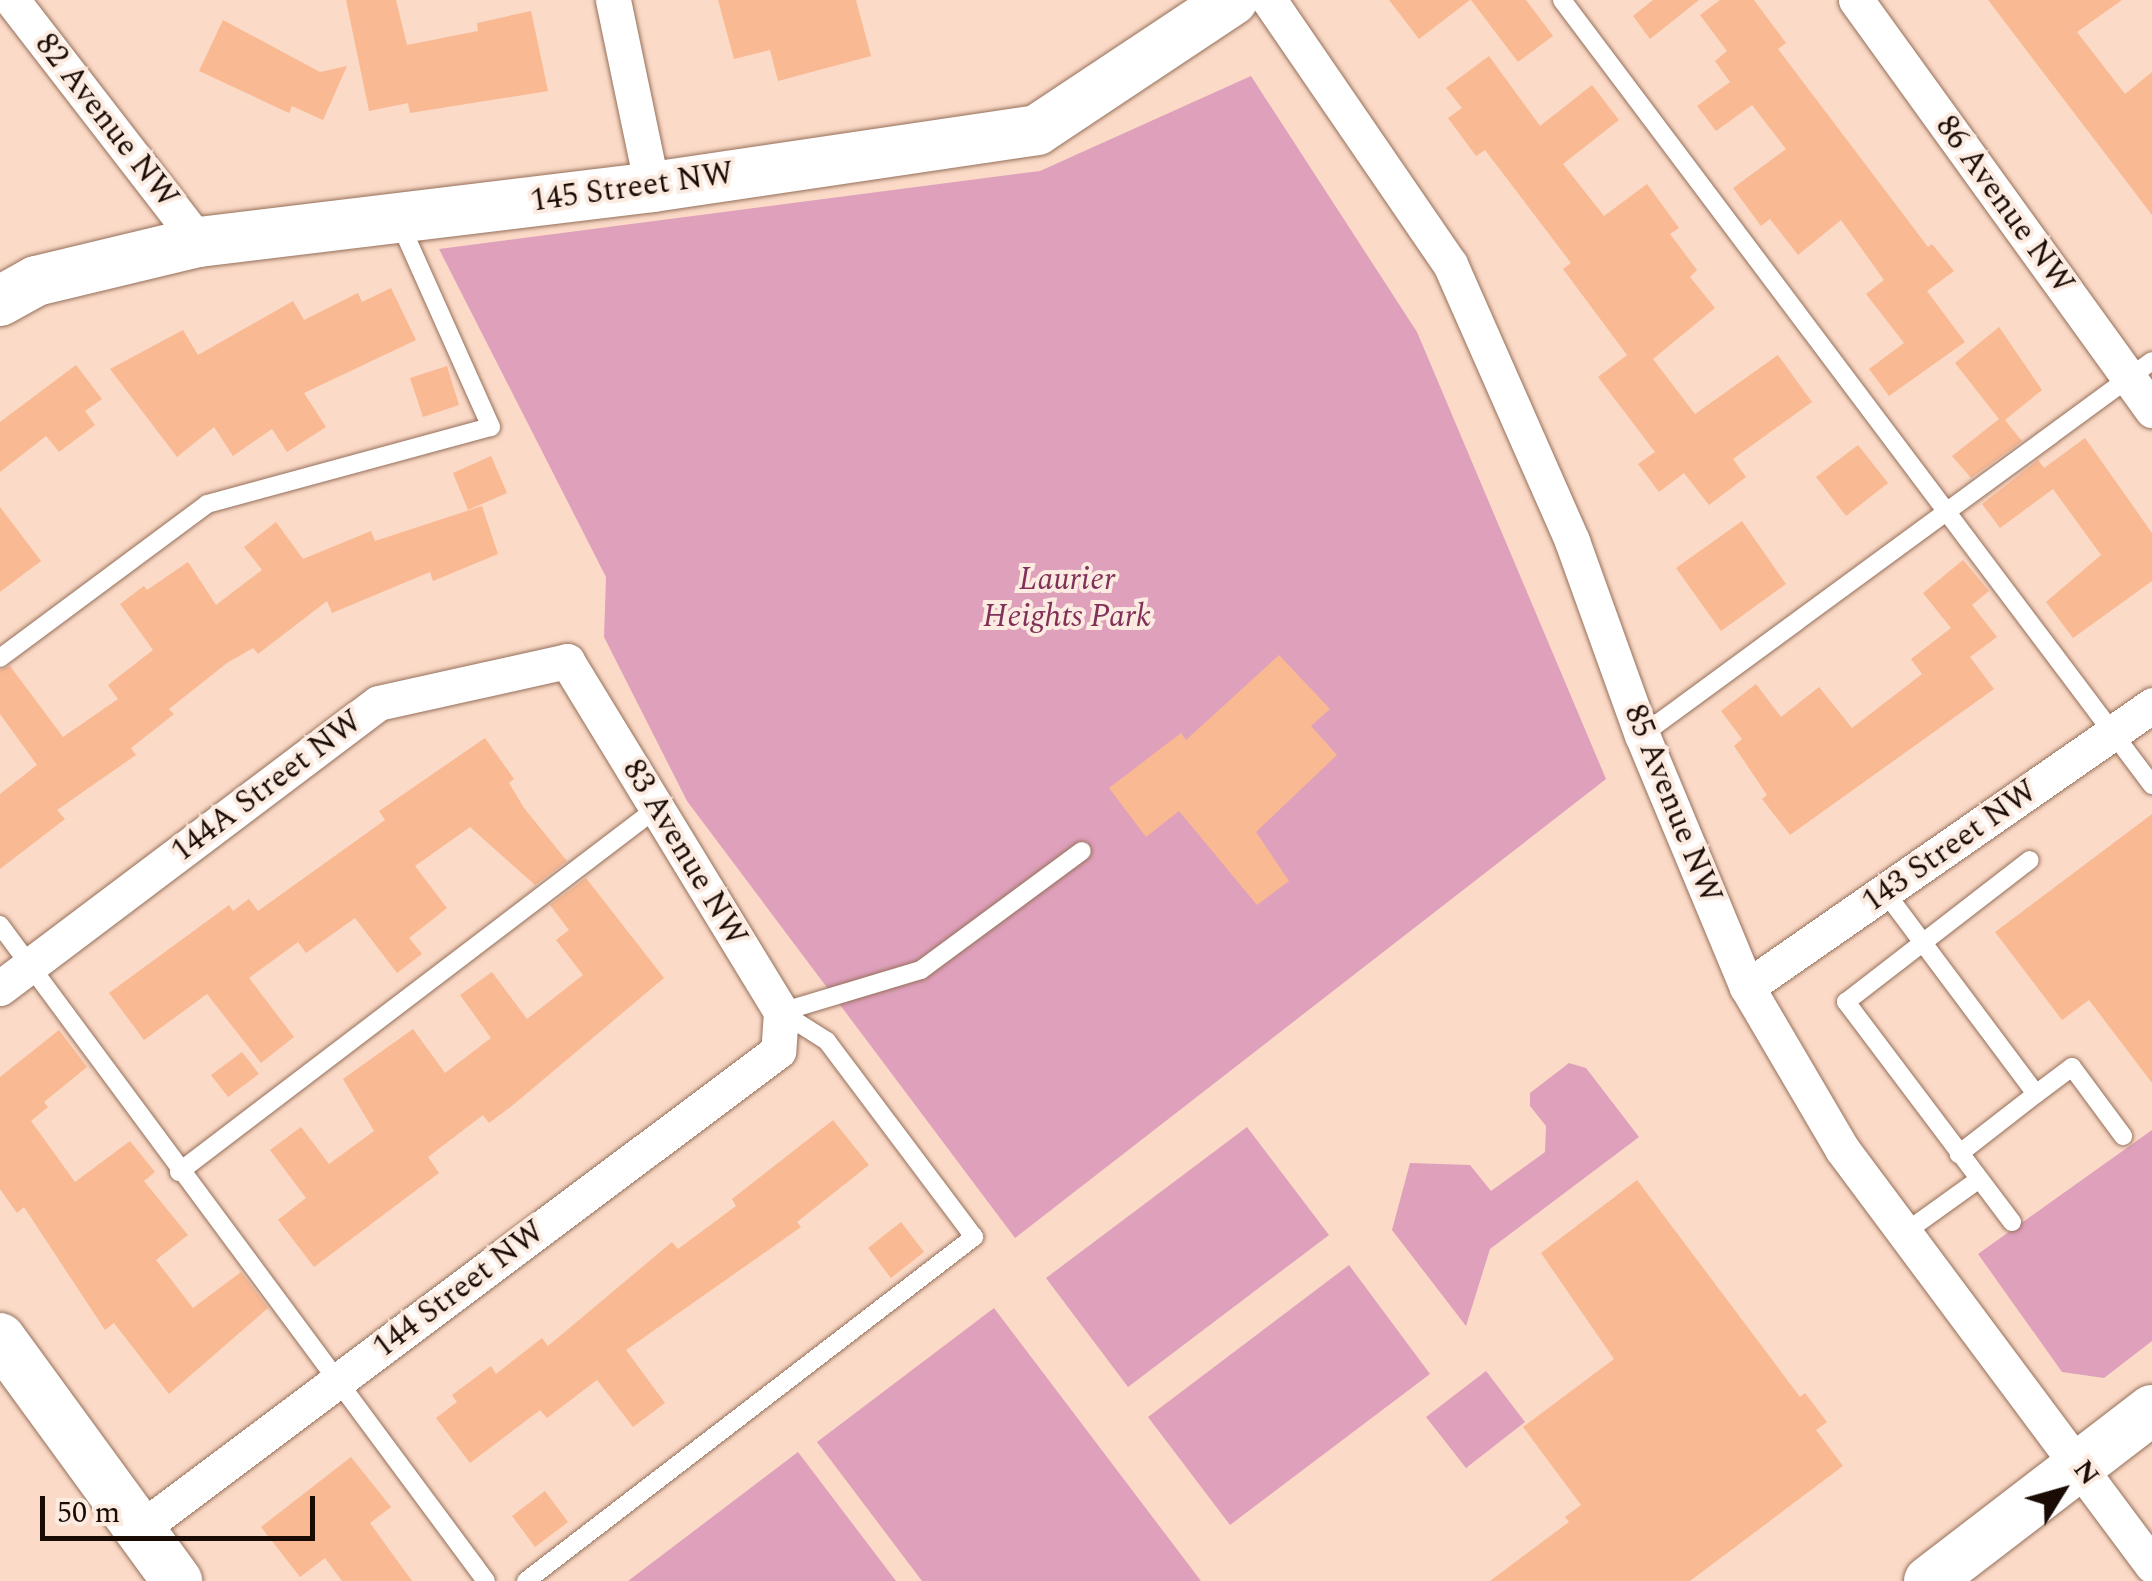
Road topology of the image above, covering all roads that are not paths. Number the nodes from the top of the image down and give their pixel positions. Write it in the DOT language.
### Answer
graph roads {
  1 [pos="12,0"];
  2 [pos="614,0"];
  3 [pos="1233,0"];
  4 [pos="1269,0"];
  5 [pos="1562,0"];
  6 [pos="1856,0"];
  7 [pos="652,187"];
  8 [pos="398,218"];
  9 [pos="199,242"];
  10 [pos="0,301"];
  11 [pos="2140,370"];
  12 [pos="2152,410"];
  13 [pos="1944,510"];
  14 [pos="0,658"];
  15 [pos="567,660"];
  16 [pos="2152,705"];
  17 [pos="2113,734"];
  18 [pos="1642,736"];
  19 [pos="2152,786"];
  20 [pos="657,808"];
  21 [pos="1082,851"];
  22 [pos="2030,860"];
  23 [pos="1885,892"];
  24 [pos="0,925"];
  25 [pos="1924,942"];
  26 [pos="30,965"];
  27 [pos="1747,987"];
  28 [pos="0,988"];
  29 [pos="782,1012"];
  30 [pos="2036,1094"];
  31 [pos="2122,1136"];
  32 [pos="1960,1154"];
  33 [pos="179,1172"];
  34 [pos="1978,1180"];
  35 [pos="2012,1222"];
  36 [pos="1907,1232"];
  37 [pos="0,1338"];
  38 [pos="334,1384"];
  39 [pos="2152,1410"];
  40 [pos="2076,1467"];
  41 [pos="140,1529"];
  42 [pos="2152,1565"];
  43 [pos="177,1581"];
  44 [pos="486,1581"];
  45 [pos="526,1581"];
  46 [pos="1929,1581"];
  1 -- 9 [label="street, 82 Avenue NW"];
  2 -- 7 [label="street"];
  3 -- 7 [label="street, 145 Street NW"];
  4 -- 18 [label="street, 85 Avenue NW"];
  5 -- 13 [label="lane"];
  6 -- 11 [label="street, 86 Avenue NW"];
  7 -- 8 [label="street, 145 Street NW"];
  8 -- 9 [label="street, 145 Street NW"];
  8 -- 14 [label="lane"];
  9 -- 10 [label="street, 145 Street NW"];
  11 -- 12 [label="street, 86 Avenue NW"];
  11 -- 13 [label="lane"];
  13 -- 17 [label="lane"];
  13 -- 18 [label="lane"];
  15 -- 20 [label="street, 83 Avenue NW"];
  15 -- 26 [label="street, 144A Street NW"];
  16 -- 17 [label="street, 143 Street NW"];
  17 -- 19 [label="lane"];
  17 -- 23 [label="street, 143 Street NW"];
  18 -- 27 [label="street, 85 Avenue NW"];
  20 -- 29 [label="street, 83 Avenue NW"];
  20 -- 33 [label="lane"];
  21 -- 29 [label="lane"];
  22 -- 25 [label="lane"];
  23 -- 25 [label="lane"];
  23 -- 27 [label="street, 143 Street NW"];
  24 -- 26 [label="lane"];
  25 -- 30 [label="lane"];
  25 -- 32 [label="lane"];
  26 -- 28 [label="street, 144A Street NW"];
  26 -- 33 [label="lane"];
  27 -- 36 [label="street, 85 Avenue NW"];
  29 -- 38 [label="street, 144 Street NW"];
  29 -- 45 [label="lane"];
  30 -- 31 [label="lane"];
  30 -- 32 [label="lane"];
  32 -- 34 [label="lane"];
  33 -- 38 [label="lane"];
  34 -- 35 [label="lane"];
  34 -- 36 [label="lane"];
  36 -- 40 [label="street, 85 Avenue NW"];
  37 -- 41 [label="street"];
  38 -- 41 [label="street, 144 Street NW"];
  38 -- 44 [label="lane"];
  39 -- 40 [label="street"];
  40 -- 42 [label="street, 85 Avenue NW"];
  40 -- 46 [label="street"];
  41 -- 43 [label="street"];
}
